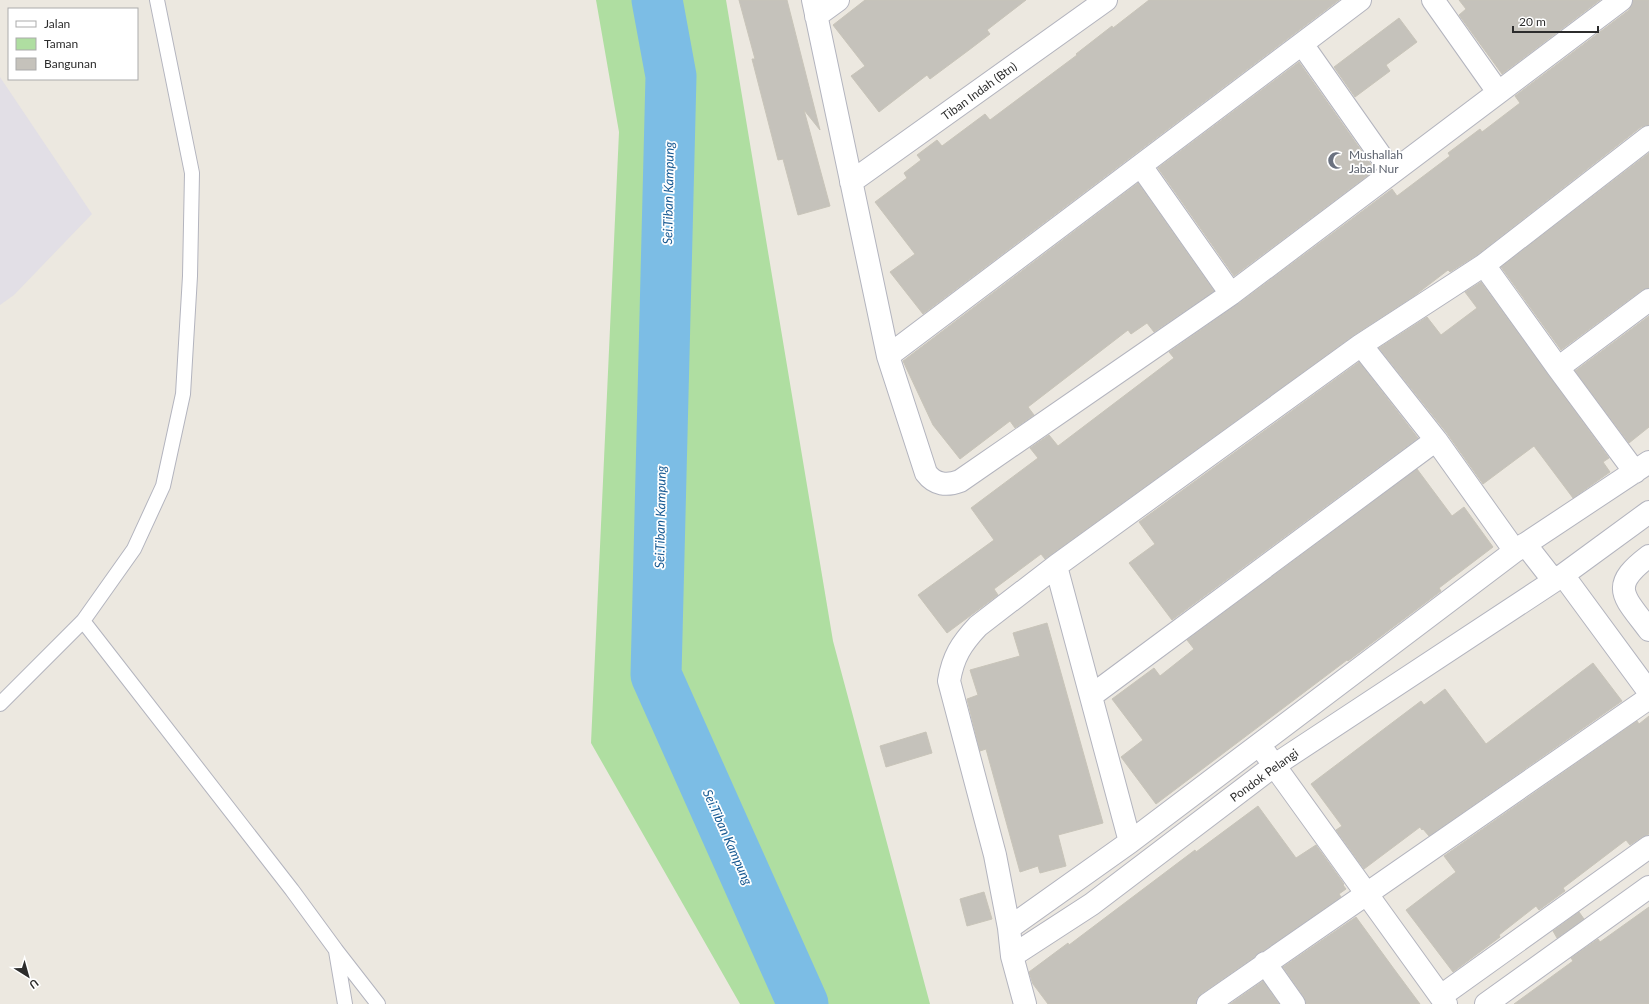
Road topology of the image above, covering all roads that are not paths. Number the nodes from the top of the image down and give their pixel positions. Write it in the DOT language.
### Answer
graph roads {
  1 [pos="157,0"];
  2 [pos="838,0"];
  3 [pos="1106,0"];
  4 [pos="1433,0"];
  5 [pos="1621,0"];
  6 [pos="1352,2"];
  7 [pos="815,8"];
  8 [pos="1302,44"];
  9 [pos="1498,92"];
  10 [pos="1649,137"];
  11 [pos="1141,166"];
  12 [pos="1392,172"];
  13 [pos="851,182"];
  14 [pos="1484,265"];
  15 [pos="1230,294"];
  16 [pos="1649,300"];
  17 [pos="1362,344"];
  18 [pos="888,356"];
  19 [pos="1558,368"];
  20 [pos="1436,440"];
  21 [pos="1642,467"];
  22 [pos="1649,512"];
  23 [pos="1520,547"];
  24 [pos="1649,556"];
  25 [pos="1056,566"];
  26 [pos="1558,578"];
  27 [pos="83,621"];
  28 [pos="1649,630"];
  29 [pos="1649,692"];
  30 [pos="1091,696"];
  31 [pos="1649,698"];
  32 [pos="0,704"];
  33 [pos="1259,745"];
  34 [pos="1275,765"];
  35 [pos="1130,842"];
  36 [pos="1649,847"];
  37 [pos="1649,887"];
  38 [pos="1368,894"];
  39 [pos="1010,928"];
  40 [pos="336,950"];
  41 [pos="1012,956"];
  42 [pos="1265,963"];
  43 [pos="1443,1000"];
  44 [pos="345,1004"];
  45 [pos="378,1004"];
  46 [pos="1025,1004"];
  47 [pos="1208,1004"];
  48 [pos="1294,1004"];
  49 [pos="1486,1004"];
  1 -- 27 [label="lane"];
  2 -- 7 [label="street"];
  3 -- 13 [label="street, Tiban Indah (Btn)"];
  4 -- 9 [label="street"];
  5 -- 9 [label="street"];
  6 -- 8 [label="street"];
  7 -- 13 [label="street"];
  8 -- 11 [label="street"];
  8 -- 12 [label="street"];
  9 -- 12 [label="street"];
  10 -- 14 [label="street"];
  11 -- 15 [label="street"];
  11 -- 18 [label="street"];
  12 -- 15 [label="street"];
  13 -- 18 [label="street"];
  14 -- 17 [label="street"];
  14 -- 19 [label="street"];
  15 -- 18 [label="street"];
  16 -- 19 [label="street"];
  17 -- 20 [label="street"];
  17 -- 25 [label="street"];
  19 -- 21 [label="street"];
  20 -- 23 [label="street"];
  20 -- 30 [label="street"];
  21 -- 23 [label="street"];
  22 -- 26 [label="street, Pondok Pelangi"];
  23 -- 26 [label="street"];
  23 -- 33 [label="street"];
  24 -- 28 [label="street"];
  25 -- 30 [label="street"];
  25 -- 39 [label="street"];
  26 -- 29 [label="street"];
  26 -- 34 [label="street, Pondok Pelangi"];
  27 -- 32 [label="lane"];
  27 -- 40 [label="lane"];
  30 -- 35 [label="street"];
  31 -- 38 [label="street"];
  33 -- 34 [label="street"];
  33 -- 35 [label="street"];
  34 -- 38 [label="street"];
  34 -- 41 [label="street, Pondok Pelangi"];
  35 -- 39 [label="street"];
  36 -- 43 [label="street"];
  37 -- 49 [label="street"];
  38 -- 42 [label="street"];
  38 -- 43 [label="street"];
  39 -- 41 [label="street"];
  40 -- 44 [label="lane"];
  40 -- 45 [label="lane"];
  41 -- 46 [label="street"];
  42 -- 47 [label="street"];
  42 -- 48 [label="street"];
}
